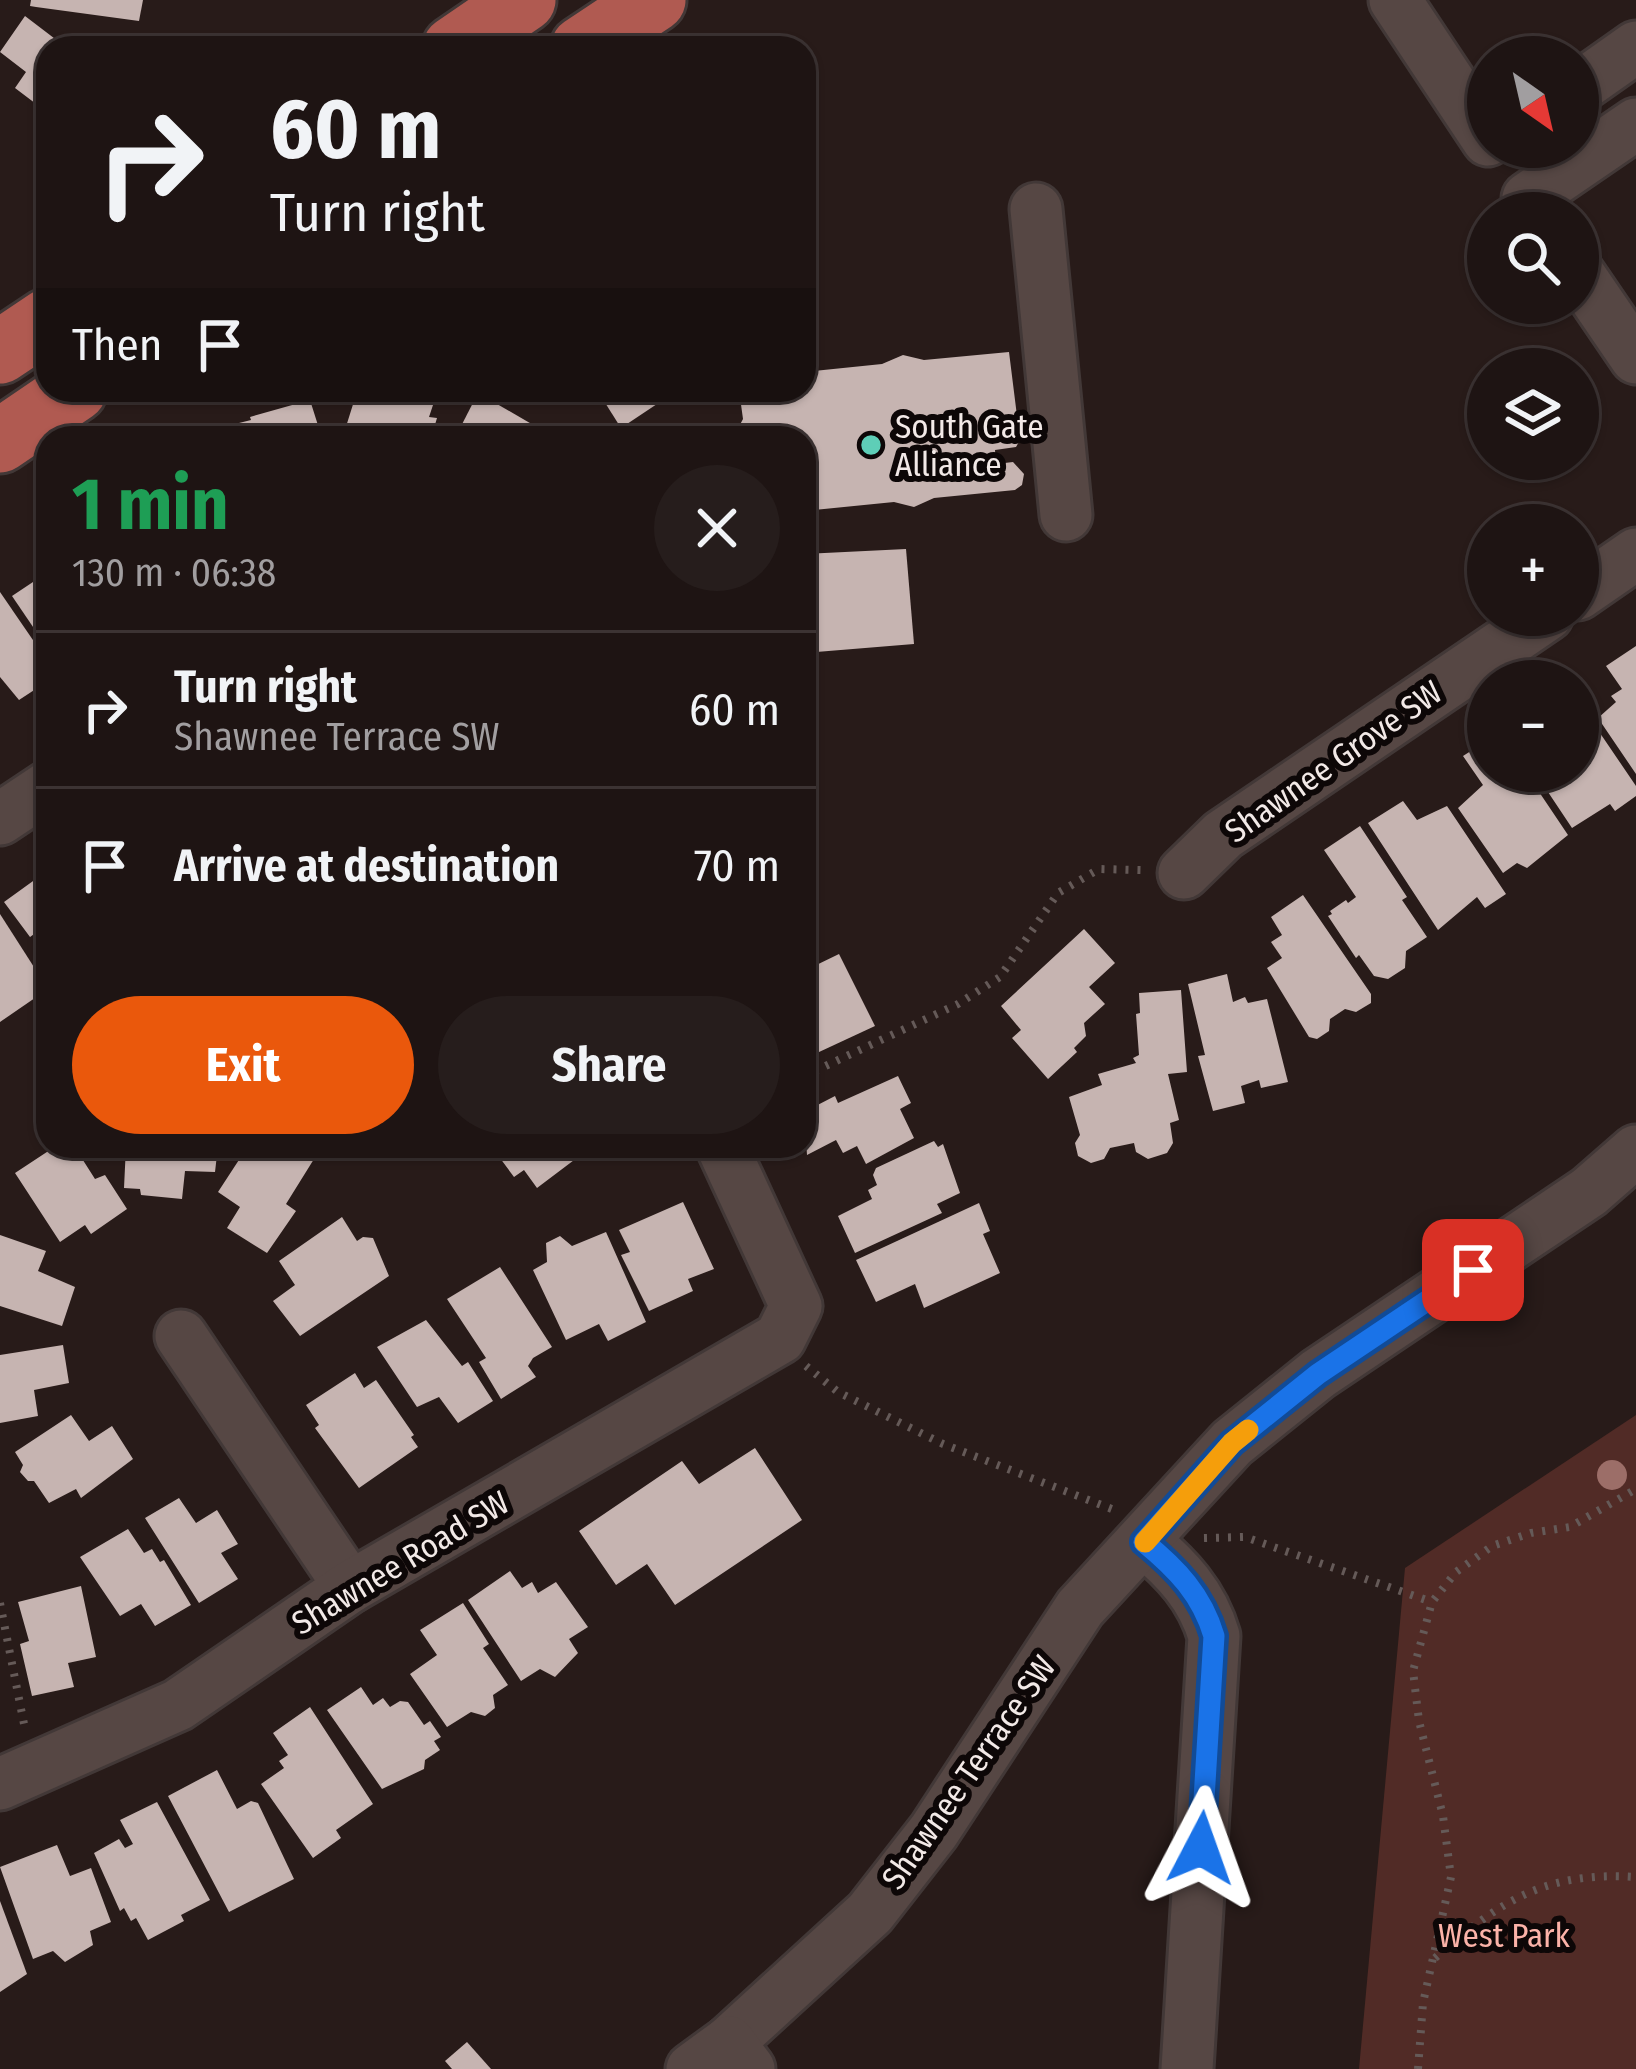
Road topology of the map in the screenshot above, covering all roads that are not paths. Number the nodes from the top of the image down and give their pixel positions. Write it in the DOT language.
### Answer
graph roads {
  1 [pos="524,0"];
  2 [pos="653,0"];
  3 [pos="1395,0"];
  4 [pos="472,36"];
  5 [pos="600,36"];
  6 [pos="1636,47"];
  7 [pos="1599,73"];
  8 [pos="1467,108"];
  9 [pos="1636,124"];
  10 [pos="1551,192"];
  11 [pos="1036,209"];
  12 [pos="1599,303"];
  13 [pos="36,328"];
  14 [pos="0,352"];
  15 [pos="1636,358"];
  16 [pos="57,402"];
  17 [pos="0,441"];
  18 [pos="1066,515"];
  19 [pos="1636,554"];
  20 [pos="1599,580"];
  21 [pos="1515,636"];
  22 [pos="36,795"];
  23 [pos="0,819"];
  24 [pos="1184,873"];
  25 [pos="1636,1151"];
  26 [pos="728,1158"];
  27 [pos="181,1336"];
  28 [pos="1151,1534"];
  29 [pos="350,1588"];
  30 [pos="16,1778"];
  31 [pos="723,2060"];
  32 [pos="1187,2069"];
  1 -- 4 [label="main road"];
  2 -- 5 [label="main road"];
  3 -- 8 [label="street"];
  6 -- 7 [label="street"];
  9 -- 10 [label="street"];
  11 -- 18 [label="street"];
  12 -- 15 [label="street"];
  13 -- 14 [label="main road"];
  16 -- 17 [label="main road"];
  19 -- 20 [label="street"];
  21 -- 24 [label="street, Shawnee Grove SW"];
  22 -- 23 [label="street"];
  25 -- 28 [label="street, Shawnee Terrace SW"];
  26 -- 29 [label="street, Shawnee Road SW"];
  27 -- 29 [label="street"];
  28 -- 31 [label="street, Shawnee Terrace SW"];
  28 -- 32 [label="street"];
  29 -- 30 [label="street, Shawnee Road SW"];
}
